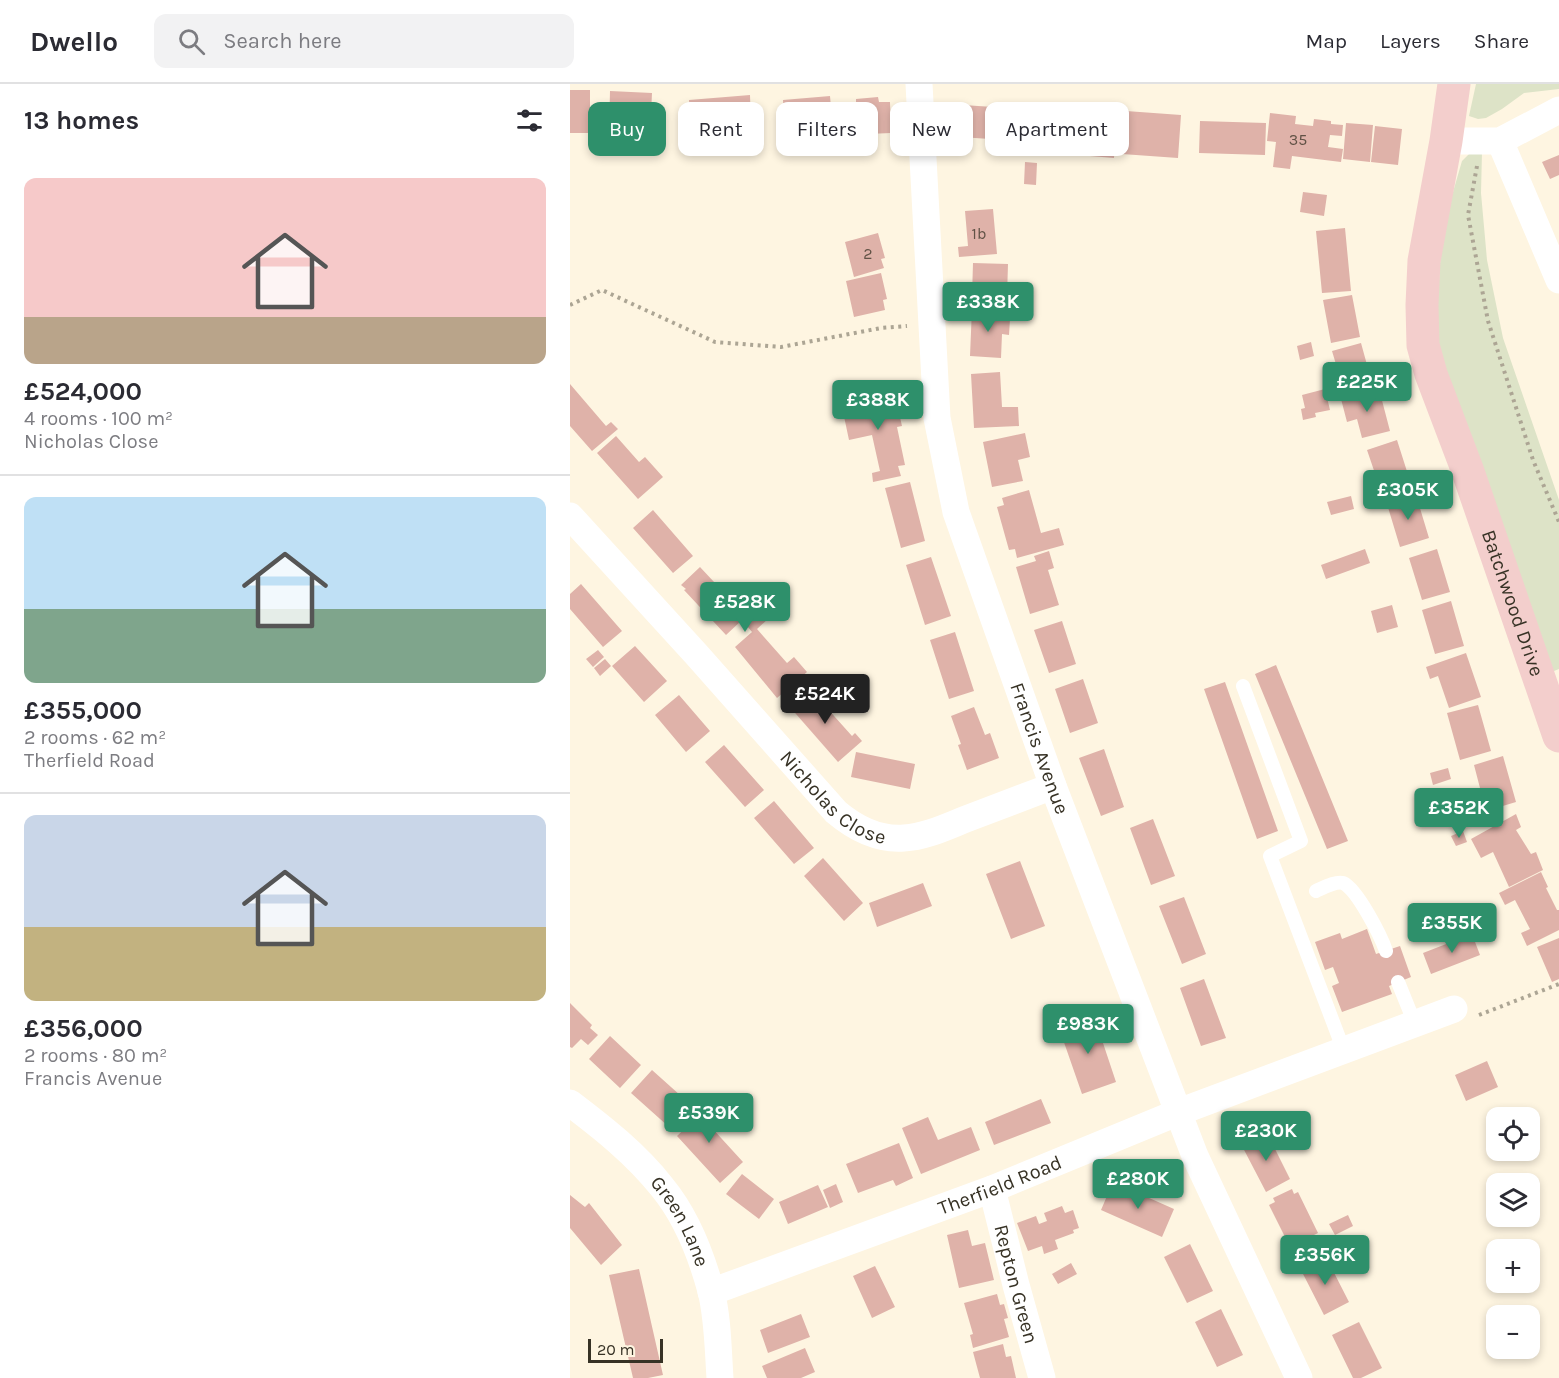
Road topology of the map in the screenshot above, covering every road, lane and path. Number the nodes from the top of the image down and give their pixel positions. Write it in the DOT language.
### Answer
graph roads {
  1 [pos="919,84"];
  2 [pos="1454,84"];
  3 [pos="1559,110"];
  4 [pos="1446,141"];
  5 [pos="1493,141"];
  6 [pos="1559,280"];
  7 [pos="570,305"];
  8 [pos="932,324"];
  9 [pos="570,516"];
  10 [pos="1559,522"];
  11 [pos="1243,686"];
  12 [pos="1559,736"];
  13 [pos="1053,786"];
  14 [pos="1316,891"];
  15 [pos="1386,951"];
  16 [pos="1398,982"];
  17 [pos="1559,984"];
  18 [pos="1462,1013"];
  19 [pos="1415,1024"];
  20 [pos="1344,1051"];
  21 [pos="570,1103"];
  22 [pos="1179,1112"];
  23 [pos="992,1189"];
  24 [pos="711,1292"];
  25 [pos="720,1378"];
  26 [pos="1042,1378"];
  27 [pos="1299,1378"];
  1 -- 8 [label="street, Francis Avenue"];
  2 -- 4 [label="street, Batchwood Drive"];
  3 -- 5 [label="street"];
  4 -- 5 [label="street"];
  4 -- 12 [label="street, Batchwood Drive"];
  5 -- 6 [label="street"];
  5 -- 10 [label="path"];
  7 -- 8 [label="path"];
  8 -- 13 [label="street, Francis Avenue"];
  9 -- 13 [label="street, Nicholas Close"];
  11 -- 20 [label="lane"];
  13 -- 22 [label="street, Francis Avenue"];
  14 -- 15 [label="lane"];
  16 -- 19 [label="lane"];
  17 -- 18 [label="path"];
  18 -- 19 [label="street, Therfield Road"];
  19 -- 20 [label="street, Therfield Road"];
  20 -- 22 [label="street, Therfield Road"];
  21 -- 24 [label="street, Green Lane"];
  22 -- 23 [label="street, Therfield Road"];
  22 -- 27 [label="street, Francis Avenue"];
  23 -- 24 [label="street, Therfield Road"];
  23 -- 26 [label="street, Repton Green"];
  24 -- 25 [label="street, Green Lane"];
}
